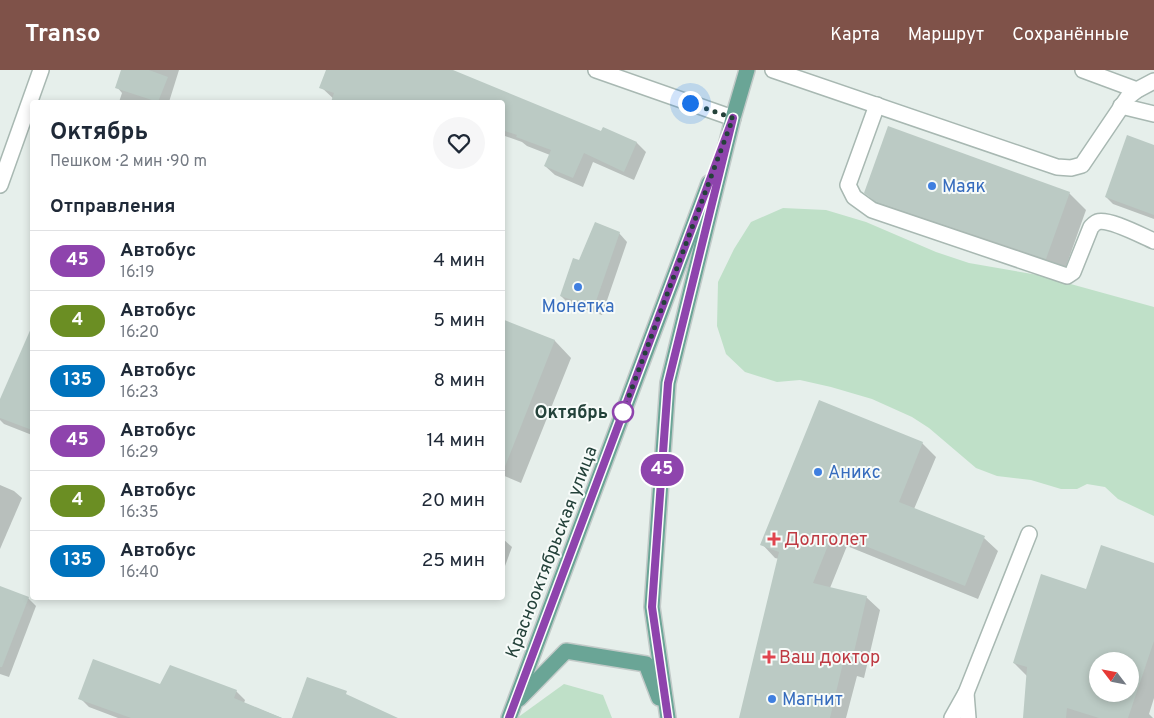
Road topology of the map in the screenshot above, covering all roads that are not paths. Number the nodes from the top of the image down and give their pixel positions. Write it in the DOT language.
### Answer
graph roads {
  1 [pos="40,70"];
  2 [pos="596,70"];
  3 [pos="747,70"];
  4 [pos="773,70"];
  5 [pos="1083,70"];
  6 [pos="1154,81"];
  7 [pos="1137,90"];
  8 [pos="877,105"];
  9 [pos="1121,106"];
  10 [pos="1154,114"];
  11 [pos="733,118"];
  12 [pos="0,186"];
  13 [pos="1154,242"];
  14 [pos="1030,534"];
  15 [pos="966,693"];
  16 [pos="511,711"];
  17 [pos="668,718"];
  18 [pos="952,718"];
  19 [pos="968,718"];
  1 -- 12 [label="street"];
  2 -- 11 [label="street"];
  3 -- 11 [label="main road, Краснооктябрьская улица"];
  4 -- 8 [label="street"];
  5 -- 7 [label="street"];
  6 -- 7 [label="street"];
  7 -- 9 [label="street"];
  8 -- 9 [label="street"];
  8 -- 13 [label="street"];
  9 -- 10 [label="street"];
  11 -- 16 [label="main road, Краснооктябрьская улица"];
  11 -- 17 [label="main road, Краснооктябрьская улица"];
  14 -- 15 [label="street"];
  15 -- 18 [label="street"];
  15 -- 19 [label="street"];
  16 -- 17 [label="main road"];
}
